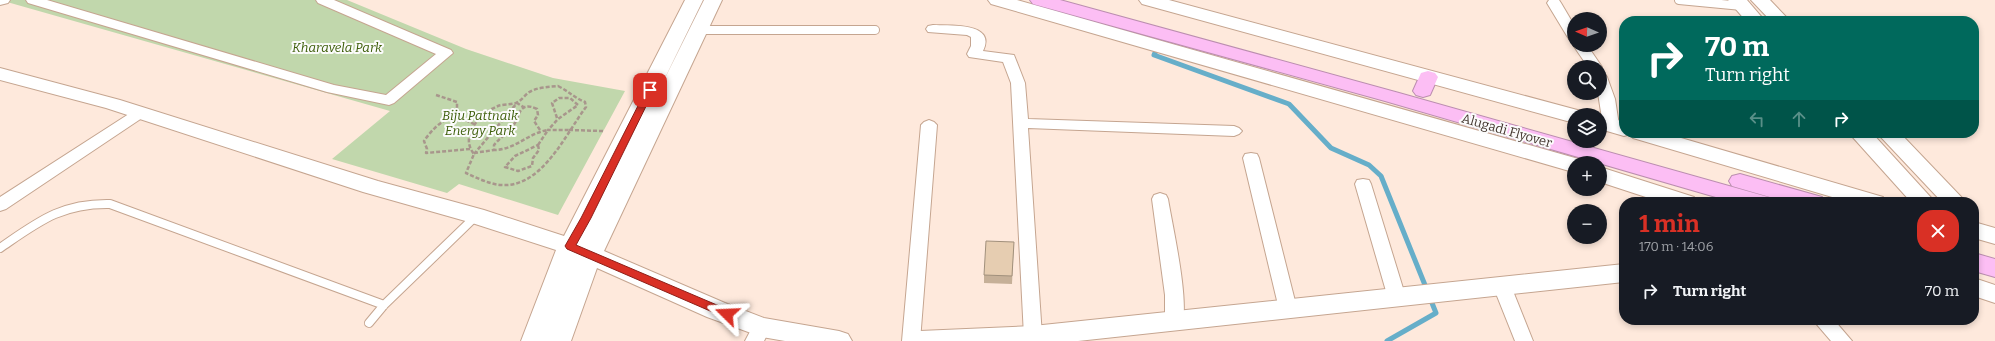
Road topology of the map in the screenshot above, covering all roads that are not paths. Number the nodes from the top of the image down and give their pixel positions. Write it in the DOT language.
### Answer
graph roads {
  1 [pos="3,0"];
  2 [pos="33,0"];
  3 [pos="323,0"];
  4 [pos="694,0"];
  5 [pos="713,0"];
  6 [pos="997,0"];
  7 [pos="1039,0"];
  8 [pos="1094,0"];
  9 [pos="1148,0"];
  10 [pos="1679,0"];
  11 [pos="1760,0"];
  12 [pos="0,1"];
  13 [pos="1554,3"];
  14 [pos="1740,3"];
  15 [pos="1752,16"];
  16 [pos="1776,16"];
  17 [pos="1567,24"];
  18 [pos="933,29"];
  19 [pos="698,30"];
  20 [pos="875,30"];
  21 [pos="0,74"];
  22 [pos="1339,75"];
  23 [pos="1426,84"];
  24 [pos="1607,96"];
  25 [pos="1389,104"];
  26 [pos="140,113"];
  27 [pos="1567,114"];
  28 [pos="1021,123"];
  29 [pos="929,125"];
  30 [pos="1612,125"];
  31 [pos="1234,131"];
  32 [pos="1657,138"];
  33 [pos="1865,138"];
  34 [pos="1893,138"];
  35 [pos="1607,144"];
  36 [pos="1572,149"];
  37 [pos="1251,158"];
  38 [pos="1607,176"];
  39 [pos="1363,184"];
  40 [pos="1671,197"];
  41 [pos="1742,197"];
  42 [pos="1796,197"];
  43 [pos="1858,197"];
  44 [pos="1919,197"];
  45 [pos="1950,197"];
  46 [pos="1160,199"];
  47 [pos="3,201"];
  48 [pos="476,216"];
  49 [pos="0,248"];
  50 [pos="580,251"];
  51 [pos="1979,263"];
  52 [pos="1995,268"];
  53 [pos="1619,274"];
  54 [pos="1502,286"];
  55 [pos="1979,289"];
  56 [pos="1995,294"];
  57 [pos="1402,298"];
  58 [pos="384,305"];
  59 [pos="1288,309"];
  60 [pos="1174,321"];
  61 [pos="369,323"];
  62 [pos="1827,325"];
  63 [pos="758,334"];
  64 [pos="1033,336"];
  65 [pos="534,341"];
  66 [pos="558,341"];
  67 [pos="838,341"];
  68 [pos="911,341"];
  69 [pos="920,341"];
  70 [pos="1524,341"];
  71 [pos="1843,341"];
  1 -- 12 [label="street"];
  2 -- 3 [label="street"];
  4 -- 50 [label="street"];
  5 -- 19 [label="street"];
  6 -- 25 [label="street"];
  7 -- 22 [label="highway"];
  8 -- 22 [label="highway"];
  9 -- 23 [label="street"];
  10 -- 14 [label="lane"];
  11 -- 16 [label="street"];
  13 -- 17 [label="street"];
  14 -- 15 [label="street"];
  18 -- 28 [label="street"];
  19 -- 20 [label="lane"];
  19 -- 50 [label="street"];
  21 -- 26 [label="street"];
  22 -- 23 [label="highway, Alugadi Flyover"];
  22 -- 25 [label="highway"];
  23 -- 27 [label="street"];
  23 -- 36 [label="highway, Alugadi Flyover"];
  24 -- 30 [label="street"];
  25 -- 36 [label="street"];
  26 -- 47 [label="street"];
  26 -- 48 [label="street"];
  28 -- 31 [label="street"];
  28 -- 64 [label="street"];
  29 -- 68 [label="street"];
  32 -- 43 [label="street"];
  33 -- 44 [label="street"];
  34 -- 45 [label="street"];
  35 -- 42 [label="highway"];
  36 -- 41 [label="highway, Alugadi Flyover"];
  37 -- 59 [label="street"];
  38 -- 40 [label="street"];
  39 -- 57 [label="street"];
  46 -- 60 [label="street"];
  48 -- 50 [label="street"];
  48 -- 58 [label="lane"];
  49 -- 58 [label="lane"];
  50 -- 63 [label="street"];
  50 -- 65 [label="street"];
  50 -- 66 [label="street"];
  51 -- 52 [label="highway"];
  53 -- 54 [label="street"];
  54 -- 57 [label="street"];
  54 -- 70 [label="street"];
  55 -- 56 [label="street"];
  57 -- 59 [label="street"];
  58 -- 61 [label="lane"];
  59 -- 60 [label="street"];
  60 -- 64 [label="street"];
  62 -- 71 [label="street"];
  63 -- 67 [label="street"];
  64 -- 69 [label="street"];
}
